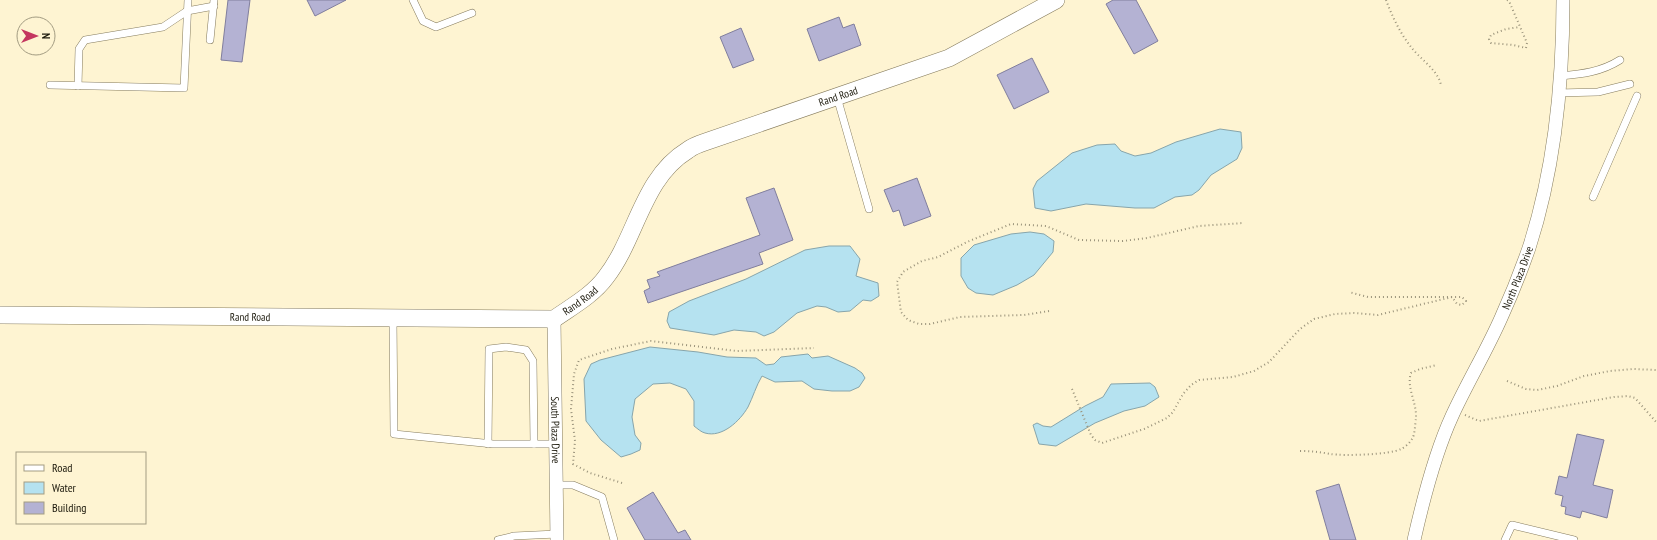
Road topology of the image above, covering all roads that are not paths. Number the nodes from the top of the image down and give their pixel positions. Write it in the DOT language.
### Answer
graph roads {
  1 [pos="188,0"];
  2 [pos="413,0"];
  3 [pos="1056,0"];
  4 [pos="1563,0"];
  5 [pos="214,3"];
  6 [pos="188,11"];
  7 [pos="472,13"];
  8 [pos="210,40"];
  9 [pos="1620,60"];
  10 [pos="1560,76"];
  11 [pos="1630,84"];
  12 [pos="50,85"];
  13 [pos="78,86"];
  14 [pos="1558,93"];
  15 [pos="837,96"];
  16 [pos="1637,96"];
  17 [pos="1593,197"];
  18 [pos="869,209"];
  19 [pos="0,315"];
  20 [pos="393,318"];
  21 [pos="554,319"];
  22 [pos="488,444"];
  23 [pos="534,444"];
  24 [pos="556,444"];
  25 [pos="556,485"];
  26 [pos="557,537"];
  27 [pos="498,540"];
  28 [pos="614,540"];
  29 [pos="1414,540"];
  30 [pos="1505,540"];
  31 [pos="1574,540"];
  1 -- 6 [label="lane"];
  2 -- 7 [label="lane"];
  3 -- 15 [label="street, Rand Road"];
  4 -- 10 [label="street, North Plaza Drive"];
  5 -- 6 [label="lane"];
  5 -- 8 [label="lane"];
  6 -- 13 [label="lane"];
  6 -- 13 [label="lane"];
  9 -- 10 [label="lane"];
  10 -- 14 [label="street, North Plaza Drive"];
  11 -- 14 [label="lane"];
  12 -- 13 [label="lane"];
  14 -- 29 [label="street, North Plaza Drive"];
  15 -- 18 [label="lane"];
  15 -- 21 [label="street, Rand Road"];
  16 -- 17 [label="lane"];
  19 -- 20 [label="street, Rand Road"];
  20 -- 21 [label="street, Rand Road"];
  20 -- 22 [label="lane"];
  21 -- 24 [label="street, South Plaza Drive"];
  22 -- 23 [label="lane"];
  22 -- 23 [label="lane"];
  23 -- 24 [label="lane"];
  24 -- 25 [label="street, South Plaza Drive"];
  25 -- 26 [label="street, South Plaza Drive"];
  25 -- 28 [label="lane"];
  26 -- 27 [label="lane"];
  30 -- 31 [label="lane"];
}
